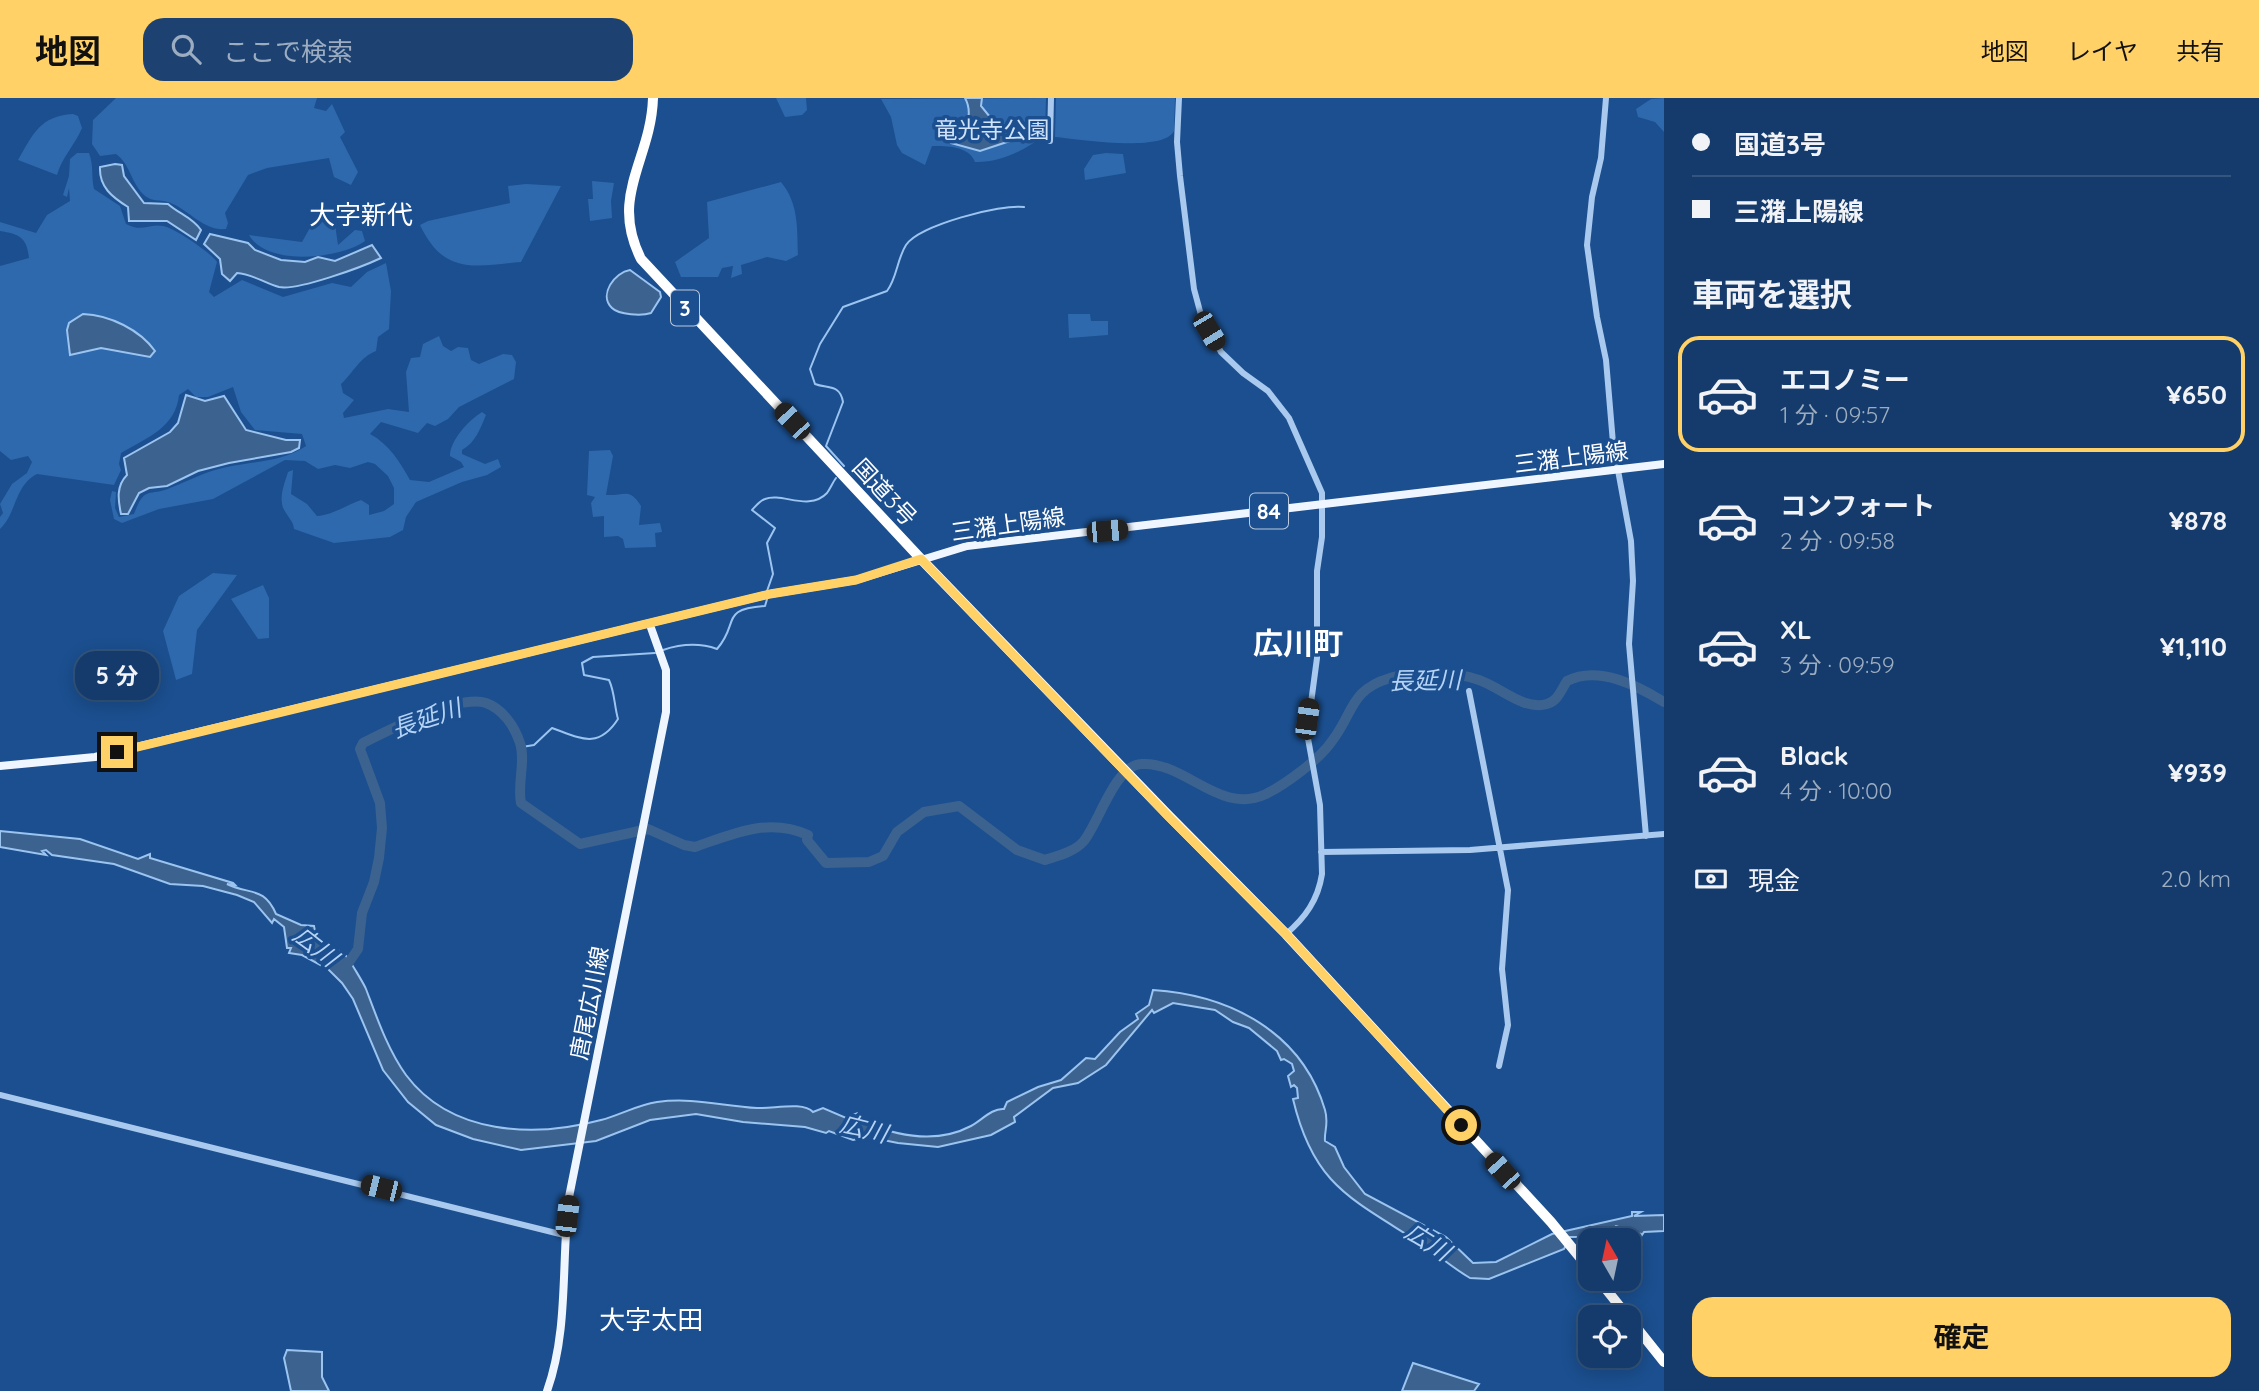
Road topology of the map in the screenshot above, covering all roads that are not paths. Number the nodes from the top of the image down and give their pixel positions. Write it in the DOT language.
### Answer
graph roads {
  1 [pos="653,98"];
  2 [pos="1051,98"];
  3 [pos="1179,98"];
  4 [pos="1606,98"];
  5 [pos="1050,141"];
  6 [pos="1664,464"];
  7 [pos="1618,470"];
  8 [pos="1322,504"];
  9 [pos="921,559"];
  10 [pos="650,625"];
  11 [pos="1469,691"];
  12 [pos="0,765"];
  13 [pos="1664,834"];
  14 [pos="1646,836"];
  15 [pos="1500,848"];
  16 [pos="1321,852"];
  17 [pos="1286,934"];
  18 [pos="1499,1066"];
  19 [pos="0,1095"];
  20 [pos="565,1235"];
  21 [pos="1578,1255"];
  22 [pos="1641,1333"];
  23 [pos="1664,1362"];
  24 [pos="547,1391"];
  1 -- 9 [label="highway, 国道3号 / 3"];
  2 -- 5 [label="street"];
  3 -- 8 [label="street"];
  4 -- 7 [label="street"];
  6 -- 7 [label="main road, 三潴上陽線 / 84"];
  7 -- 8 [label="main road, 三潴上陽線 / 84"];
  7 -- 14 [label="street"];
  8 -- 9 [label="main road, 三潴上陽線 / 84"];
  8 -- 16 [label="street"];
  9 -- 10 [label="main road, 三潴上陽線 / 84"];
  9 -- 17 [label="highway, 国道3号 / 3"];
  10 -- 12 [label="main road, 三潴上陽線 / 84"];
  10 -- 20 [label="main road, 唐尾広川線"];
  11 -- 15 [label="street"];
  13 -- 14 [label="street"];
  14 -- 15 [label="street"];
  15 -- 16 [label="street"];
  15 -- 18 [label="street"];
  16 -- 17 [label="street"];
  17 -- 21 [label="highway, 国道3号 / 3"];
  19 -- 20 [label="street"];
  20 -- 24 [label="main road, 唐尾広川線"];
  22 -- 23 [label="highway"];
}
